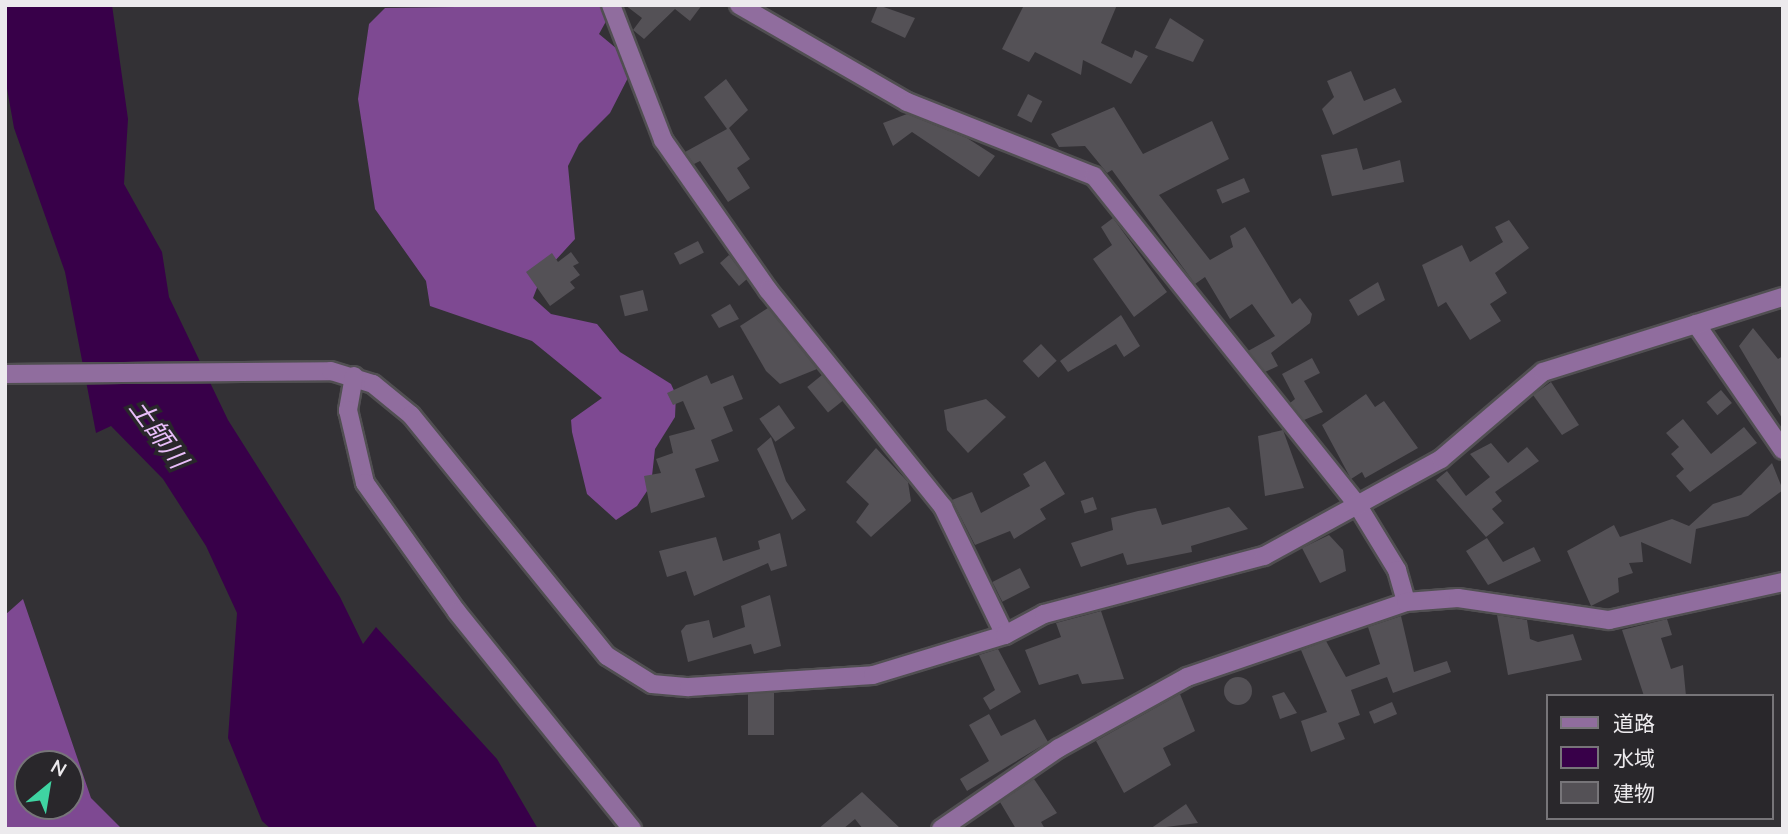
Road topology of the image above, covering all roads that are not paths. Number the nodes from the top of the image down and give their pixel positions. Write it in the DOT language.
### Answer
graph roads {
  1 [pos="611,5"];
  2 [pos="739,5"];
  3 [pos="1783,297"];
  4 [pos="1696,324"];
  5 [pos="5,374"];
  6 [pos="354,376"];
  7 [pos="1783,450"];
  8 [pos="1358,506"];
  9 [pos="1783,582"];
  10 [pos="1406,603"];
  11 [pos="1005,635"];
  12 [pos="632,829"];
  13 [pos="940,829"];
  1 -- 11 [label="street"];
  2 -- 8 [label="street"];
  3 -- 4 [label="street"];
  4 -- 7 [label="street"];
  4 -- 8 [label="street"];
  5 -- 6 [label="street"];
  6 -- 11 [label="street"];
  6 -- 12 [label="street"];
  8 -- 10 [label="street"];
  8 -- 11 [label="street"];
  9 -- 10 [label="street"];
  10 -- 13 [label="street"];
}
